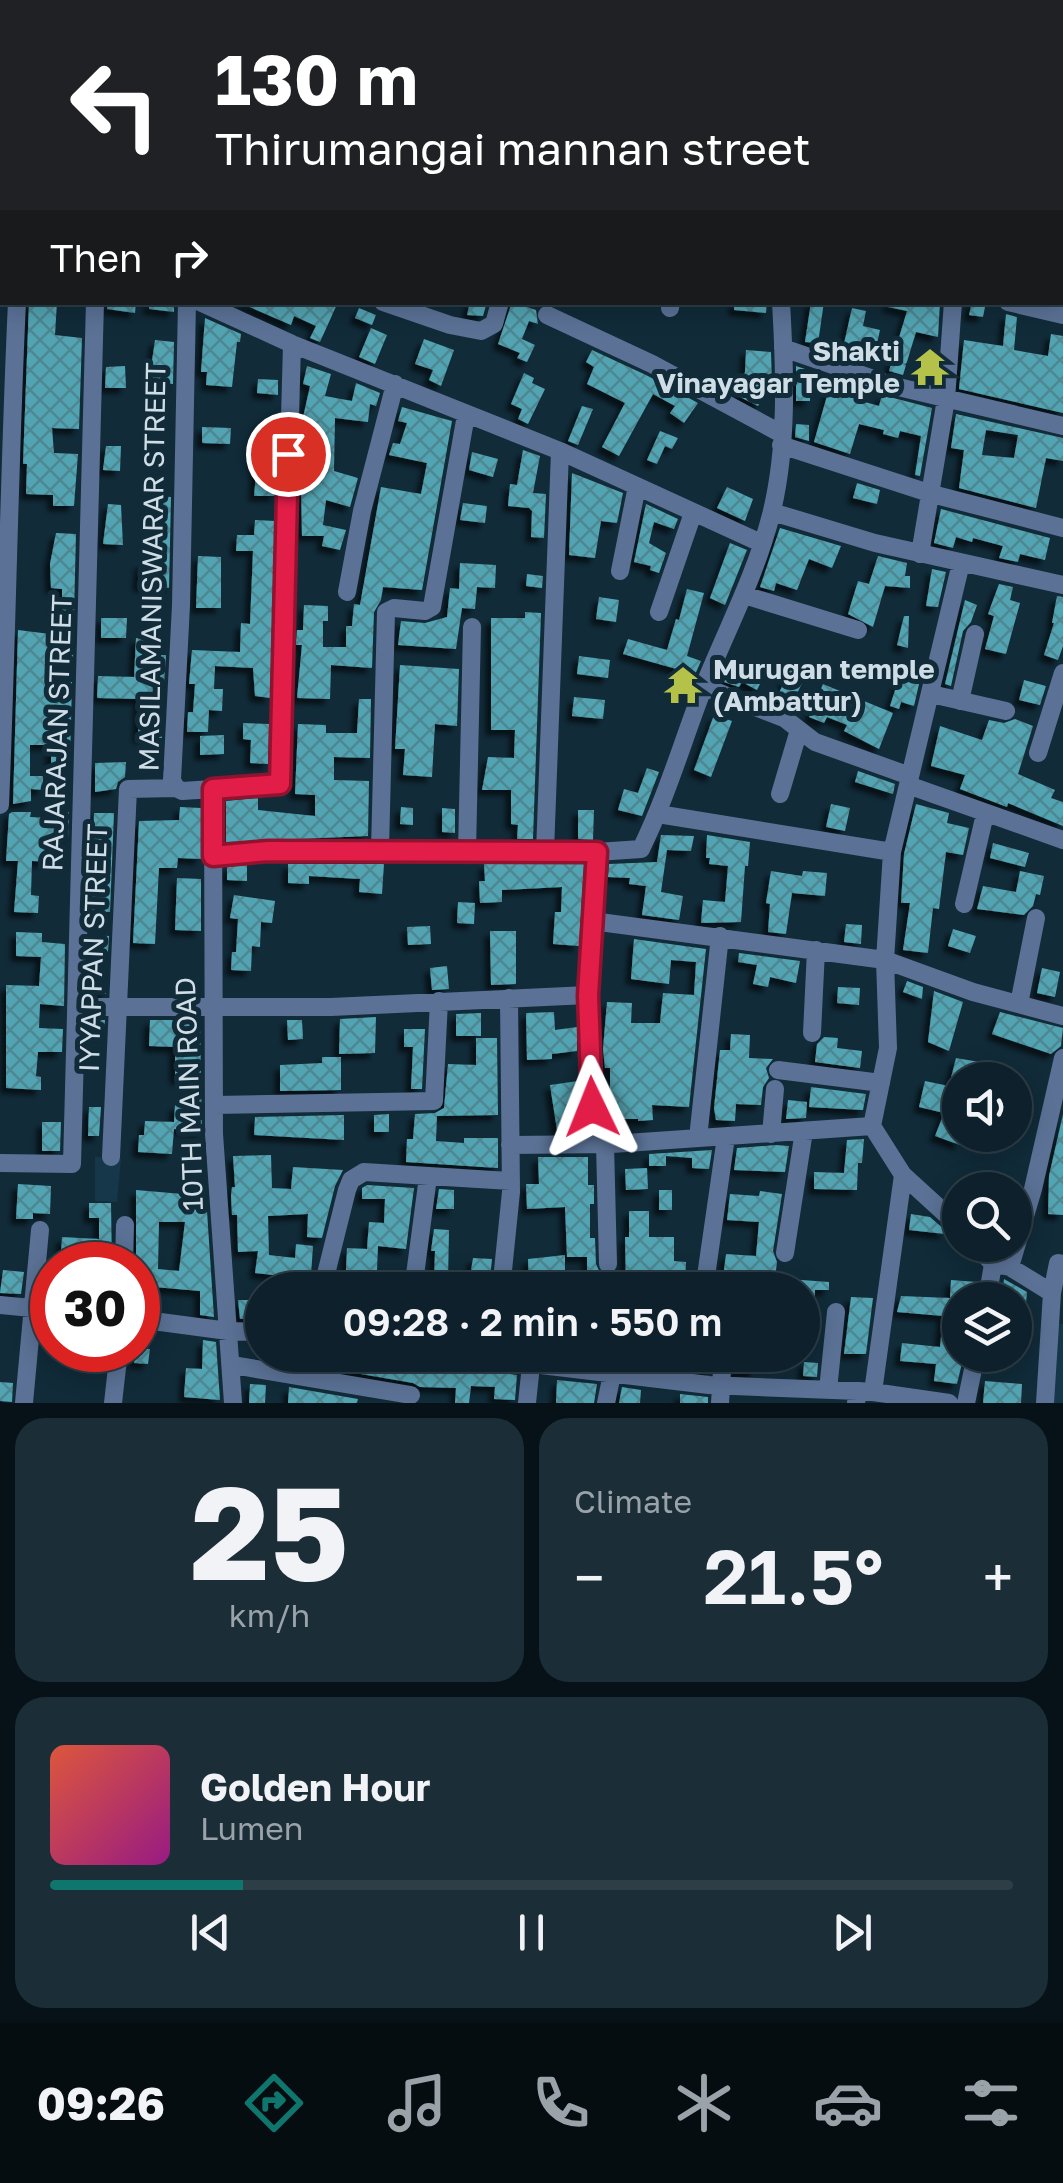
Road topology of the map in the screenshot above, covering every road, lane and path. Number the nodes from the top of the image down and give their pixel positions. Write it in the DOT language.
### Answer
graph roads {
  1 [pos="18,305"];
  2 [pos="95,305"];
  3 [pos="187,305"];
  4 [pos="207,305"];
  5 [pos="392,305"];
  6 [pos="499,305"];
  7 [pos="780,305"];
  8 [pos="954,305"];
  9 [pos="1021,305"];
  10 [pos="1063,315"];
  11 [pos="547,316"];
  12 [pos="292,344"];
  13 [pos="783,348"];
  14 [pos="395,384"];
  15 [pos="946,399"];
  16 [pos="466,414"];
  17 [pos="1063,426"];
  18 [pos="781,440"];
  19 [pos="560,452"];
  20 [pos="637,486"];
  21 [pos="932,494"];
  22 [pos="694,512"];
  23 [pos="772,512"];
  24 [pos="1063,528"];
  25 [pos="761,543"];
  26 [pos="920,554"];
  27 [pos="961,563"];
  28 [pos="620,571"];
  29 [pos="1063,585"];
  30 [pos="348,592"];
  31 [pos="744,595"];
  32 [pos="659,612"];
  33 [pos="472,627"];
  34 [pos="858,630"];
  35 [pos="974,634"];
  36 [pos="1063,673"];
  37 [pos="704,687"];
  38 [pos="932,694"];
  39 [pos="960,700"];
  40 [pos="1006,711"];
  41 [pos="798,730"];
  42 [pos="1038,753"];
  43 [pos="909,780"];
  44 [pos="176,788"];
  45 [pos="213,789"];
  46 [pos="780,794"];
  47 [pos="0,805"];
  48 [pos="658,814"];
  49 [pos="985,814"];
  50 [pos="1063,840"];
  51 [pos="380,850"];
  52 [pos="467,852"];
  53 [pos="546,852"];
  54 [pos="597,852"];
  55 [pos="892,852"];
  56 [pos="213,856"];
  57 [pos="964,904"];
  58 [pos="1036,918"];
  59 [pos="592,921"];
  60 [pos="720,936"];
  61 [pos="816,950"];
  62 [pos="885,960"];
  63 [pos="588,995"];
  64 [pos="509,998"];
  65 [pos="440,1002"];
  66 [pos="1019,1004"];
  67 [pos="76,1007"];
  68 [pos="118,1008"];
  69 [pos="214,1008"];
  70 [pos="1063,1016"];
  71 [pos="812,1034"];
  72 [pos="1063,1058"];
  73 [pos="881,1082"];
  74 [pos="215,1105"];
  75 [pos="872,1126"];
  76 [pos="804,1131"];
  77 [pos="771,1134"];
  78 [pos="726,1136"];
  79 [pos="698,1138"];
  80 [pos="599,1144"];
  81 [pos="510,1146"];
  82 [pos="112,1157"];
  83 [pos="0,1164"];
  84 [pos="904,1175"];
  85 [pos="428,1177"];
  86 [pos="510,1182"];
  87 [pos="942,1211"];
  88 [pos="126,1226"];
  89 [pos="40,1230"];
  90 [pos="39,1242"];
  91 [pos="125,1242"];
  92 [pos="785,1252"];
  93 [pos="997,1262"];
  94 [pos="608,1264"];
  95 [pos="1060,1264"];
  96 [pos="1002,1266"];
  97 [pos="327,1272"];
  98 [pos="415,1272"];
  99 [pos="502,1272"];
  100 [pos="707,1272"];
  101 [pos="995,1282"];
  102 [pos="1052,1293"];
  103 [pos="0,1305"];
  104 [pos="30,1308"];
  105 [pos="836,1312"];
  106 [pos="160,1322"];
  107 [pos="228,1330"];
  108 [pos="245,1331"];
  109 [pos="30,1332"];
  110 [pos="232,1365"];
  111 [pos="117,1372"];
  112 [pos="531,1372"];
  113 [pos="594,1372"];
  114 [pos="972,1372"];
  115 [pos="612,1374"];
  116 [pos="828,1390"];
  117 [pos="721,1394"];
  118 [pos="862,1395"];
  119 [pos="411,1396"];
  120 [pos="24,1403"];
  121 [pos="113,1403"];
  122 [pos="233,1403"];
  123 [pos="528,1403"];
  124 [pos="606,1403"];
  125 [pos="949,1403"];
  126 [pos="966,1403"];
  127 [pos="1045,1403"];
  1 -- 47 [label="street"];
  2 -- 67 [label="street, RAJARAJAN STREET"];
  3 -- 44 [label="street, MASILAMANISWARAR STREET"];
  4 -- 12 [label="street"];
  5 -- 6 [label="street"];
  7 -- 13 [label="street"];
  8 -- 15 [label="street"];
  9 -- 10 [label="street"];
  11 -- 18 [label="street"];
  12 -- 14 [label="street"];
  12 -- 45 [label="street, MASILAMANISWARAR STREET"];
  13 -- 15 [label="street"];
  13 -- 18 [label="street"];
  14 -- 16 [label="street"];
  14 -- 30 [label="street"];
  15 -- 17 [label="street"];
  15 -- 21 [label="street"];
  16 -- 19 [label="street"];
  16 -- 51 [label="street"];
  18 -- 21 [label="street"];
  18 -- 23 [label="street"];
  19 -- 20 [label="street"];
  19 -- 53 [label="street"];
  20 -- 22 [label="street"];
  20 -- 28 [label="street"];
  21 -- 24 [label="street"];
  21 -- 26 [label="street"];
  22 -- 25 [label="street"];
  22 -- 32 [label="street"];
  23 -- 25 [label="street"];
  23 -- 26 [label="street"];
  25 -- 31 [label="street"];
  26 -- 27 [label="street"];
  27 -- 29 [label="street"];
  27 -- 38 [label="street"];
  31 -- 34 [label="street"];
  31 -- 37 [label="street"];
  33 -- 52 [label="street"];
  35 -- 39 [label="street"];
  36 -- 42 [label="street"];
  37 -- 41 [label="street"];
  37 -- 48 [label="street"];
  38 -- 39 [label="street"];
  38 -- 43 [label="street"];
  39 -- 40 [label="street"];
  41 -- 43 [label="street"];
  41 -- 46 [label="street"];
  43 -- 49 [label="street"];
  43 -- 55 [label="street"];
  44 -- 45 [label="street, MASILAMANISWARAR STREET"];
  44 -- 68 [label="street, IYYAPPAN STREET"];
  45 -- 56 [label="street"];
  48 -- 54 [label="street"];
  48 -- 55 [label="street"];
  49 -- 50 [label="street"];
  49 -- 57 [label="street"];
  51 -- 52 [label="street"];
  51 -- 56 [label="street"];
  52 -- 53 [label="street"];
  53 -- 54 [label="street"];
  54 -- 59 [label="street"];
  55 -- 62 [label="street"];
  56 -- 69 [label="street, 10TH MAIN ROAD"];
  58 -- 66 [label="street"];
  59 -- 60 [label="street"];
  59 -- 63 [label="street"];
  60 -- 61 [label="street"];
  60 -- 79 [label="street"];
  61 -- 62 [label="street"];
  61 -- 71 [label="street"];
  62 -- 66 [label="street"];
  62 -- 73 [label="street"];
  63 -- 64 [label="street"];
  63 -- 80 [label="street"];
  64 -- 65 [label="street"];
  64 -- 81 [label="street"];
  65 -- 69 [label="street"];
  65 -- 74 [label="street"];
  66 -- 70 [label="street"];
  67 -- 68 [label="street"];
  67 -- 83 [label="street, RAJARAJAN STREET"];
  68 -- 69 [label="street"];
  68 -- 82 [label="street, IYYAPPAN STREET"];
  69 -- 74 [label="street, 10TH MAIN ROAD"];
  72 -- 96 [label="street"];
  73 -- 75 [label="street"];
  73 -- 77 [label="street"];
  74 -- 107 [label="street, 10TH MAIN ROAD"];
  75 -- 76 [label="street"];
  75 -- 84 [label="street"];
  76 -- 77 [label="street"];
  76 -- 92 [label="street"];
  77 -- 78 [label="street"];
  78 -- 79 [label="street"];
  78 -- 100 [label="street"];
  79 -- 80 [label="street"];
  80 -- 81 [label="street"];
  80 -- 94 [label="street"];
  81 -- 86 [label="street"];
  84 -- 87 [label="street"];
  84 -- 118 [label="street"];
  85 -- 86 [label="street"];
  85 -- 97 [label="street"];
  85 -- 98 [label="street"];
  86 -- 99 [label="street"];
  88 -- 91 [label="street"];
  89 -- 90 [label="street"];
  93 -- 96 [label="street"];
  95 -- 102 [label="street"];
  96 -- 101 [label="street"];
  96 -- 102 [label="street"];
  102 -- 127 [label="street"];
  103 -- 104 [label="street"];
  105 -- 116 [label="street"];
  106 -- 107 [label="street"];
  107 -- 108 [label="street"];
  107 -- 110 [label="street, 10TH MAIN ROAD"];
  109 -- 120 [label="street"];
  110 -- 119 [label="street"];
  110 -- 122 [label="street, 10TH MAIN ROAD"];
  111 -- 121 [label="street"];
  112 -- 123 [label="street"];
  113 -- 115 [label="street"];
  114 -- 126 [label="street"];
  115 -- 117 [label="street"];
  115 -- 124 [label="street"];
  116 -- 117 [label="street"];
  116 -- 118 [label="street"];
  118 -- 125 [label="street"];
}
